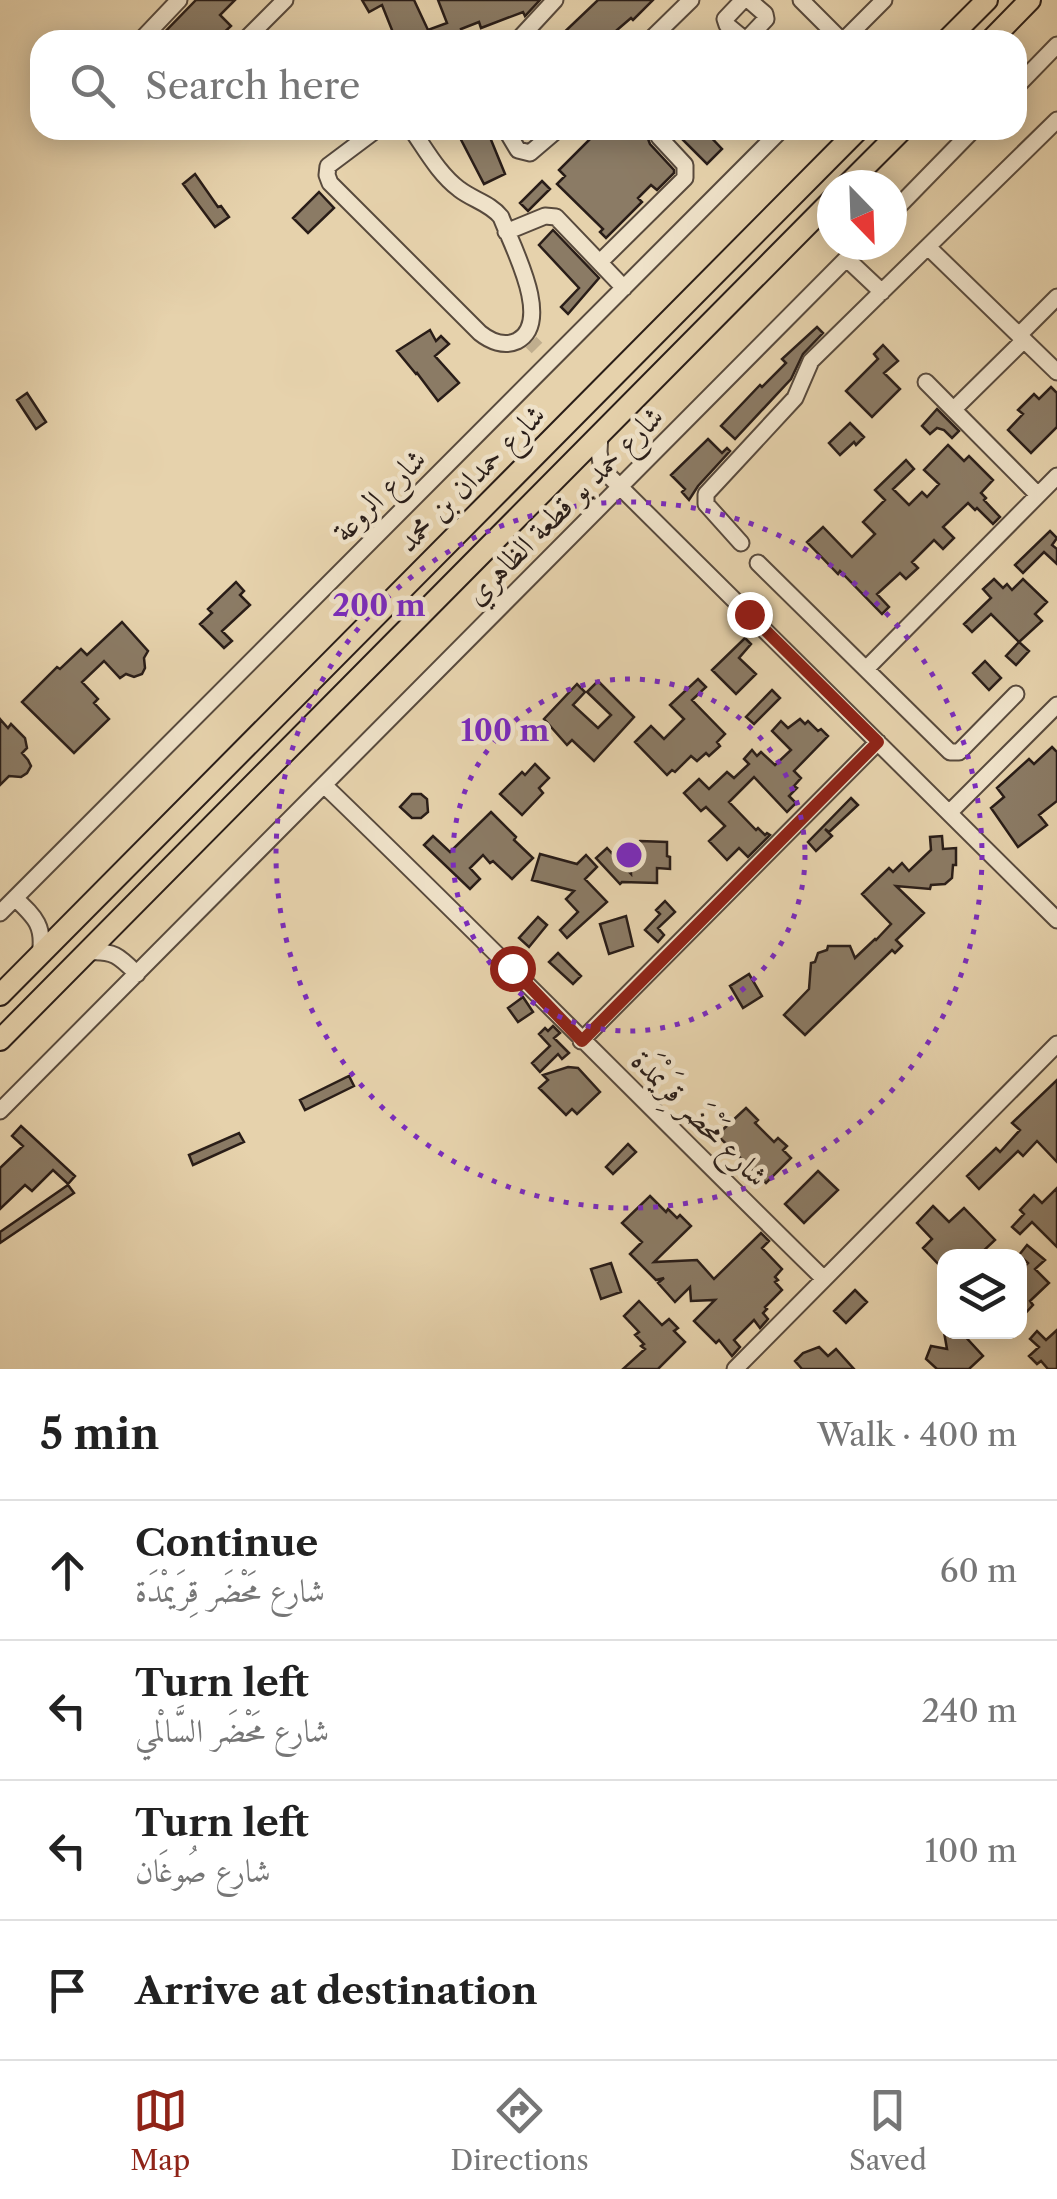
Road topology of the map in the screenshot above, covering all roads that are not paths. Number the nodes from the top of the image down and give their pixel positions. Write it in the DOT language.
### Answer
graph roads {
  1 [pos="179,0"];
  2 [pos="285,0"];
  3 [pos="555,0"];
  4 [pos="690,0"];
  5 [pos="802,0"];
  6 [pos="884,0"];
  7 [pos="987,0"];
  8 [pos="1030,0"];
  9 [pos="150,30"];
  10 [pos="255,30"];
  11 [pos="527,30"];
  12 [pos="660,30"];
  13 [pos="833,30"];
  14 [pos="853,30"];
  15 [pos="957,30"];
  16 [pos="1001,30"];
  17 [pos="1057,45"];
  18 [pos="1027,76"];
  19 [pos="1057,120"];
  20 [pos="363,140"];
  21 [pos="420,140"];
  22 [pos="512,140"];
  23 [pos="545,140"];
  24 [pos="661,140"];
  25 [pos="770,140"];
  26 [pos="848,140"];
  27 [pos="892,140"];
  28 [pos="963,140"];
  29 [pos="862,170"];
  30 [pos="907,198"];
  31 [pos="817,215"];
  32 [pos="506,232"];
  33 [pos="928,247"];
  34 [pos="845,260"];
  35 [pos="849,260"];
  36 [pos="600,262"];
  37 [pos="624,288"];
  38 [pos="882,292"];
  39 [pos="1057,296"];
  40 [pos="1022,338"];
  41 [pos="528,345"];
  42 [pos="548,364"];
  43 [pos="1057,372"];
  44 [pos="926,382"];
  45 [pos="954,409"];
  46 [pos="600,434"];
  47 [pos="570,466"];
  48 [pos="602,469"];
  49 [pos="1057,476"];
  50 [pos="620,487"];
  51 [pos="1038,496"];
  52 [pos="741,543"];
  53 [pos="758,563"];
  54 [pos="866,669"];
  55 [pos="1016,694"];
  56 [pos="1057,705"];
  57 [pos="878,742"];
  58 [pos="324,785"];
  59 [pos="949,812"];
  60 [pos="16,898"];
  61 [pos="0,914"];
  62 [pos="35,918"];
  63 [pos="1057,920"];
  64 [pos="73,922"];
  65 [pos="114,924"];
  66 [pos="88,952"];
  67 [pos="40,955"];
  68 [pos="120,956"];
  69 [pos="137,974"];
  70 [pos="0,995"];
  71 [pos="0,1040"];
  72 [pos="582,1041"];
  73 [pos="1057,1044"];
  74 [pos="0,1111"];
  75 [pos="824,1279"];
  76 [pos="735,1369"];
  1 -- 9 [label="street"];
  2 -- 10 [label="street"];
  3 -- 11 [label="street"];
  4 -- 12 [label="street"];
  5 -- 13 [label="street"];
  6 -- 14 [label="street"];
  7 -- 15 [label="main road"];
  8 -- 16 [label="main road"];
  17 -- 18 [label="street"];
  19 -- 33 [label="street"];
  20 -- 41 [label="street"];
  21 -- 32 [label="street"];
  22 -- 23 [label="street"];
  24 -- 36 [label="street"];
  25 -- 37 [label="street, شارع الروعة"];
  26 -- 64 [label="main road, شارع حمدان بن محمد"];
  27 -- 29 [label="main road"];
  28 -- 30 [label="street"];
  31 -- 46 [label="main road, شارع حمدان بن محمد"];
  32 -- 36 [label="street"];
  32 -- 41 [label="street"];
  33 -- 38 [label="street"];
  33 -- 40 [label="street"];
  34 -- 50 [label="street, شارع حمد بو قطعة الظاهري"];
  35 -- 38 [label="street"];
  36 -- 37 [label="street"];
  37 -- 42 [label="street, شارع الروعة"];
  38 -- 52 [label="street"];
  39 -- 40 [label="street"];
  40 -- 43 [label="street"];
  40 -- 45 [label="street"];
  41 -- 42 [label="street"];
  42 -- 60 [label="street, شارع الروعة"];
  44 -- 45 [label="street"];
  45 -- 51 [label="street"];
  46 -- 47 [label="main road, شارع حمدان بن محمد"];
  46 -- 48 [label="street"];
  47 -- 48 [label="street"];
  47 -- 65 [label="main road, شارع حمدان بن محمد"];
  48 -- 50 [label="street"];
  49 -- 51 [label="street"];
  50 -- 57 [label="street"];
  50 -- 58 [label="street, شارع حمد بو قطعة الظاهري"];
  51 -- 54 [label="street"];
  53 -- 54 [label="street"];
  54 -- 55 [label="street"];
  56 -- 59 [label="street"];
  57 -- 59 [label="street"];
  57 -- 72 [label="street"];
  58 -- 69 [label="street, شارع حمد بو قطعة الظاهري"];
  58 -- 72 [label="street, شارع مَحْضَر قِرَيمْدَة"];
  59 -- 63 [label="street"];
  60 -- 61 [label="street, شارع الروعة"];
  60 -- 62 [label="street"];
  62 -- 64 [label="street"];
  62 -- 67 [label="street"];
  64 -- 67 [label="main road, شارع حمدان بن محمد"];
  65 -- 66 [label="main road, شارع حمدان بن محمد"];
  65 -- 68 [label="street"];
  66 -- 68 [label="street"];
  66 -- 71 [label="main road, شارع حمدان بن محمد"];
  67 -- 70 [label="main road, شارع حمدان بن محمد"];
  68 -- 69 [label="street"];
  69 -- 74 [label="street, شارع حمد بو قطعة الظاهري"];
  72 -- 75 [label="street, شارع مَحْضَر قِرَيمْدَة"];
  73 -- 75 [label="street"];
  75 -- 76 [label="street"];
}
